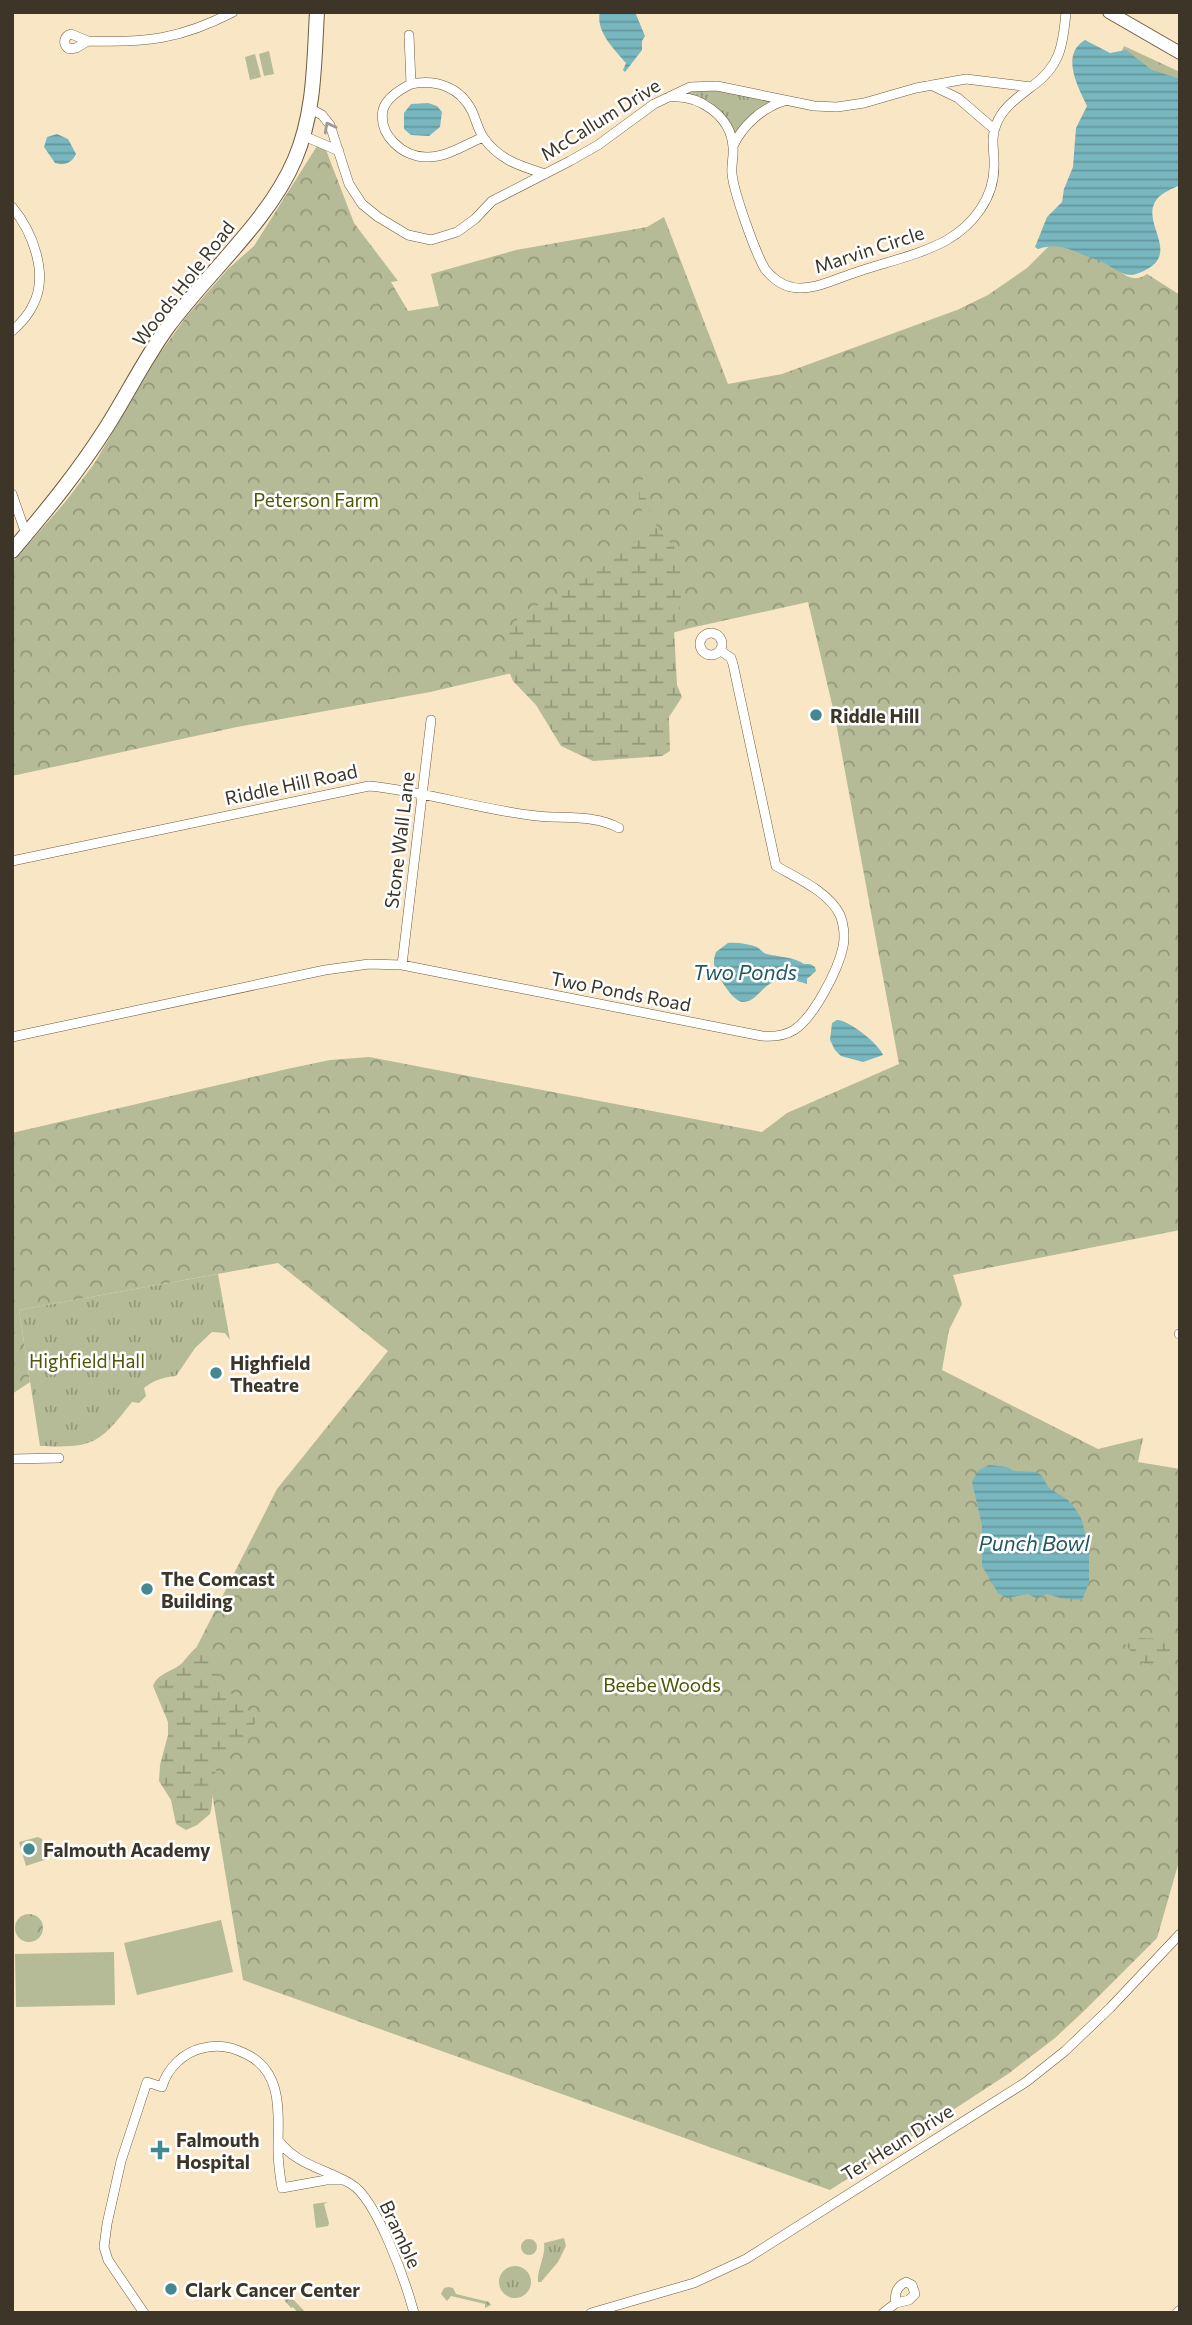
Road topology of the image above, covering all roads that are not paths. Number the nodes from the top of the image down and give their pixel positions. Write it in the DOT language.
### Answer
graph roads {
  1 [pos="233,12"];
  2 [pos="317,12"];
  3 [pos="1066,12"];
  4 [pos="1109,12"];
  5 [pos="409,35"];
  6 [pos="88,41"];
  7 [pos="1180,53"];
  8 [pos="411,84"];
  9 [pos="931,85"];
  10 [pos="1031,87"];
  11 [pos="664,98"];
  12 [pos="785,101"];
  13 [pos="311,109"];
  14 [pos="994,129"];
  15 [pos="304,136"];
  16 [pos="483,137"];
  17 [pos="733,146"];
  18 [pos="340,151"];
  19 [pos="545,174"];
  20 [pos="12,207"];
  21 [pos="12,331"];
  22 [pos="12,494"];
  23 [pos="26,534"];
  24 [pos="12,551"];
  25 [pos="721,651"];
  26 [pos="431,720"];
  27 [pos="422,796"];
  28 [pos="619,828"];
  29 [pos="12,861"];
  30 [pos="402,965"];
  31 [pos="12,1037"];
  32 [pos="59,1458"];
  33 [pos="12,1459"];
  34 [pos="1180,1934"];
  35 [pos="278,2140"];
  36 [pos="343,2180"];
  37 [pos="896,2303"];
  38 [pos="144,2313"];
  39 [pos="414,2313"];
  40 [pos="591,2313"];
  41 [pos="883,2313"];
  1 -- 6 [label="street"];
  2 -- 13 [label="highway, Woods Hole Road"];
  3 -- 10 [label="street"];
  4 -- 7 [label="main road"];
  5 -- 8 [label="street"];
  8 -- 16 [label="street"];
  8 -- 16 [label="street"];
  9 -- 10 [label="street, McCallum Drive"];
  9 -- 12 [label="street, McCallum Drive"];
  9 -- 14 [label="street"];
  10 -- 14 [label="street"];
  11 -- 12 [label="street, McCallum Drive"];
  11 -- 17 [label="street, Marvin Circle"];
  11 -- 19 [label="street, McCallum Drive"];
  12 -- 17 [label="street"];
  13 -- 15 [label="highway, Woods Hole Road"];
  18 -- 13 [label="street, McCallum Drive, one-way"];
  14 -- 17 [label="street, Marvin Circle"];
  15 -- 18 [label="street"];
  15 -- 23 [label="highway, Woods Hole Road"];
  16 -- 19 [label="street"];
  18 -- 19 [label="street, McCallum Drive"];
  20 -- 21 [label="street"];
  22 -- 23 [label="street"];
  23 -- 24 [label="highway, Woods Hole Road"];
  25 -- 30 [label="street, Two Ponds Road"];
  26 -- 27 [label="street, Stone Wall Lane"];
  27 -- 28 [label="street, Riddle Hill Road"];
  27 -- 29 [label="street, Riddle Hill Road"];
  27 -- 30 [label="street, Stone Wall Lane"];
  30 -- 31 [label="street, Two Ponds Road"];
  32 -- 33 [label="street"];
  34 -- 40 [label="street, Ter Heun Drive"];
  35 -- 36 [label="street, Bramble"];
  35 -- 36 [label="street"];
  35 -- 38 [label="street"];
  36 -- 39 [label="street, Bramble"];
  37 -- 41 [label="street"];
}
